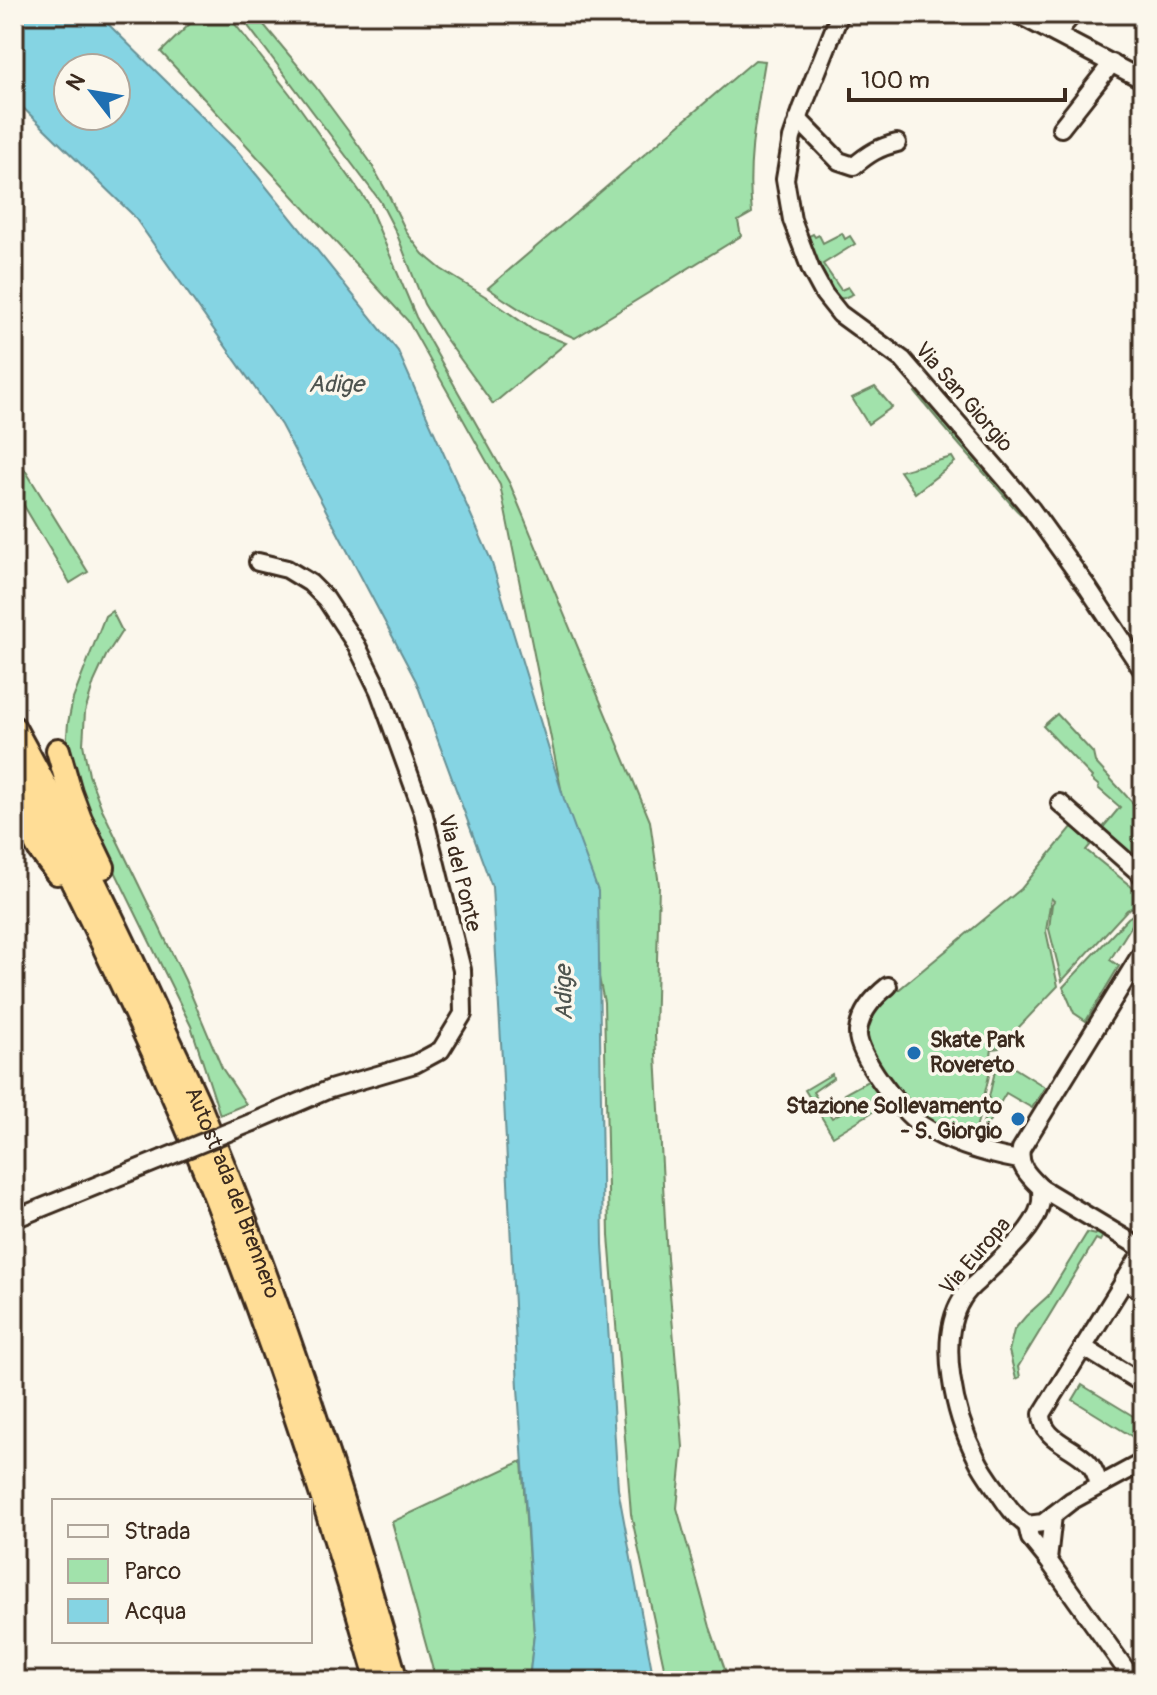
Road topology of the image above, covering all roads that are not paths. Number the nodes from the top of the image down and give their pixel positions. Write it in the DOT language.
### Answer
graph roads {
  1 [pos="840,14"];
  2 [pos="1017,14"];
  3 [pos="1073,14"];
  4 [pos="1056,34"];
  5 [pos="1112,63"];
  6 [pos="1143,80"];
  7 [pos="798,119"];
  8 [pos="1061,128"];
  9 [pos="897,143"];
  10 [pos="258,562"];
  11 [pos="1143,671"];
  12 [pos="14,728"];
  13 [pos="58,750"];
  14 [pos="14,767"];
  15 [pos="14,803"];
  16 [pos="1060,803"];
  17 [pos="1143,876"];
  18 [pos="80,897"];
  19 [pos="120,934"];
  20 [pos="1143,951"];
  21 [pos="888,986"];
  22 [pos="1019,1160"];
  23 [pos="1041,1188"];
  24 [pos="14,1219"];
  25 [pos="1143,1227"];
  26 [pos="1140,1247"];
  27 [pos="1124,1280"];
  28 [pos="1143,1292"];
  29 [pos="1083,1347"];
  30 [pos="1143,1384"];
  31 [pos="1143,1462"];
  32 [pos="1099,1485"];
  33 [pos="1053,1515"];
  34 [pos="1027,1525"];
  35 [pos="1048,1560"];
  36 [pos="378,1681"];
  37 [pos="396,1681"];
  38 [pos="1134,1681"];
  1 -- 7 [label="street, Via San Giorgio"];
  2 -- 4 [label="street"];
  3 -- 4 [label="street"];
  4 -- 5 [label="street"];
  5 -- 6 [label="street"];
  5 -- 8 [label="street"];
  7 -- 9 [label="street"];
  7 -- 11 [label="street, Via San Giorgio"];
  10 -- 24 [label="street, Via del Ponte, bridge"];
  12 -- 19 [label="highway, Autostrada del Brennero"];
  13 -- 19 [label="highway"];
  14 -- 18 [label="highway, Autostrada del Brennero"];
  15 -- 18 [label="highway"];
  16 -- 17 [label="street"];
  18 -- 36 [label="highway, Autostrada del Brennero"];
  19 -- 37 [label="highway, Autostrada del Brennero"];
  20 -- 22 [label="street"];
  21 -- 22 [label="street"];
  22 -- 23 [label="street"];
  23 -- 26 [label="street"];
  23 -- 34 [label="street, Via Europa"];
  25 -- 26 [label="street"];
  26 -- 27 [label="street"];
  27 -- 28 [label="street"];
  27 -- 29 [label="street"];
  29 -- 30 [label="street"];
  29 -- 32 [label="street"];
  31 -- 32 [label="street"];
  32 -- 33 [label="street"];
  33 -- 34 [label="street"];
  33 -- 35 [label="street"];
  34 -- 35 [label="street, Via Europa"];
  35 -- 38 [label="street, Via Europa"];
}
